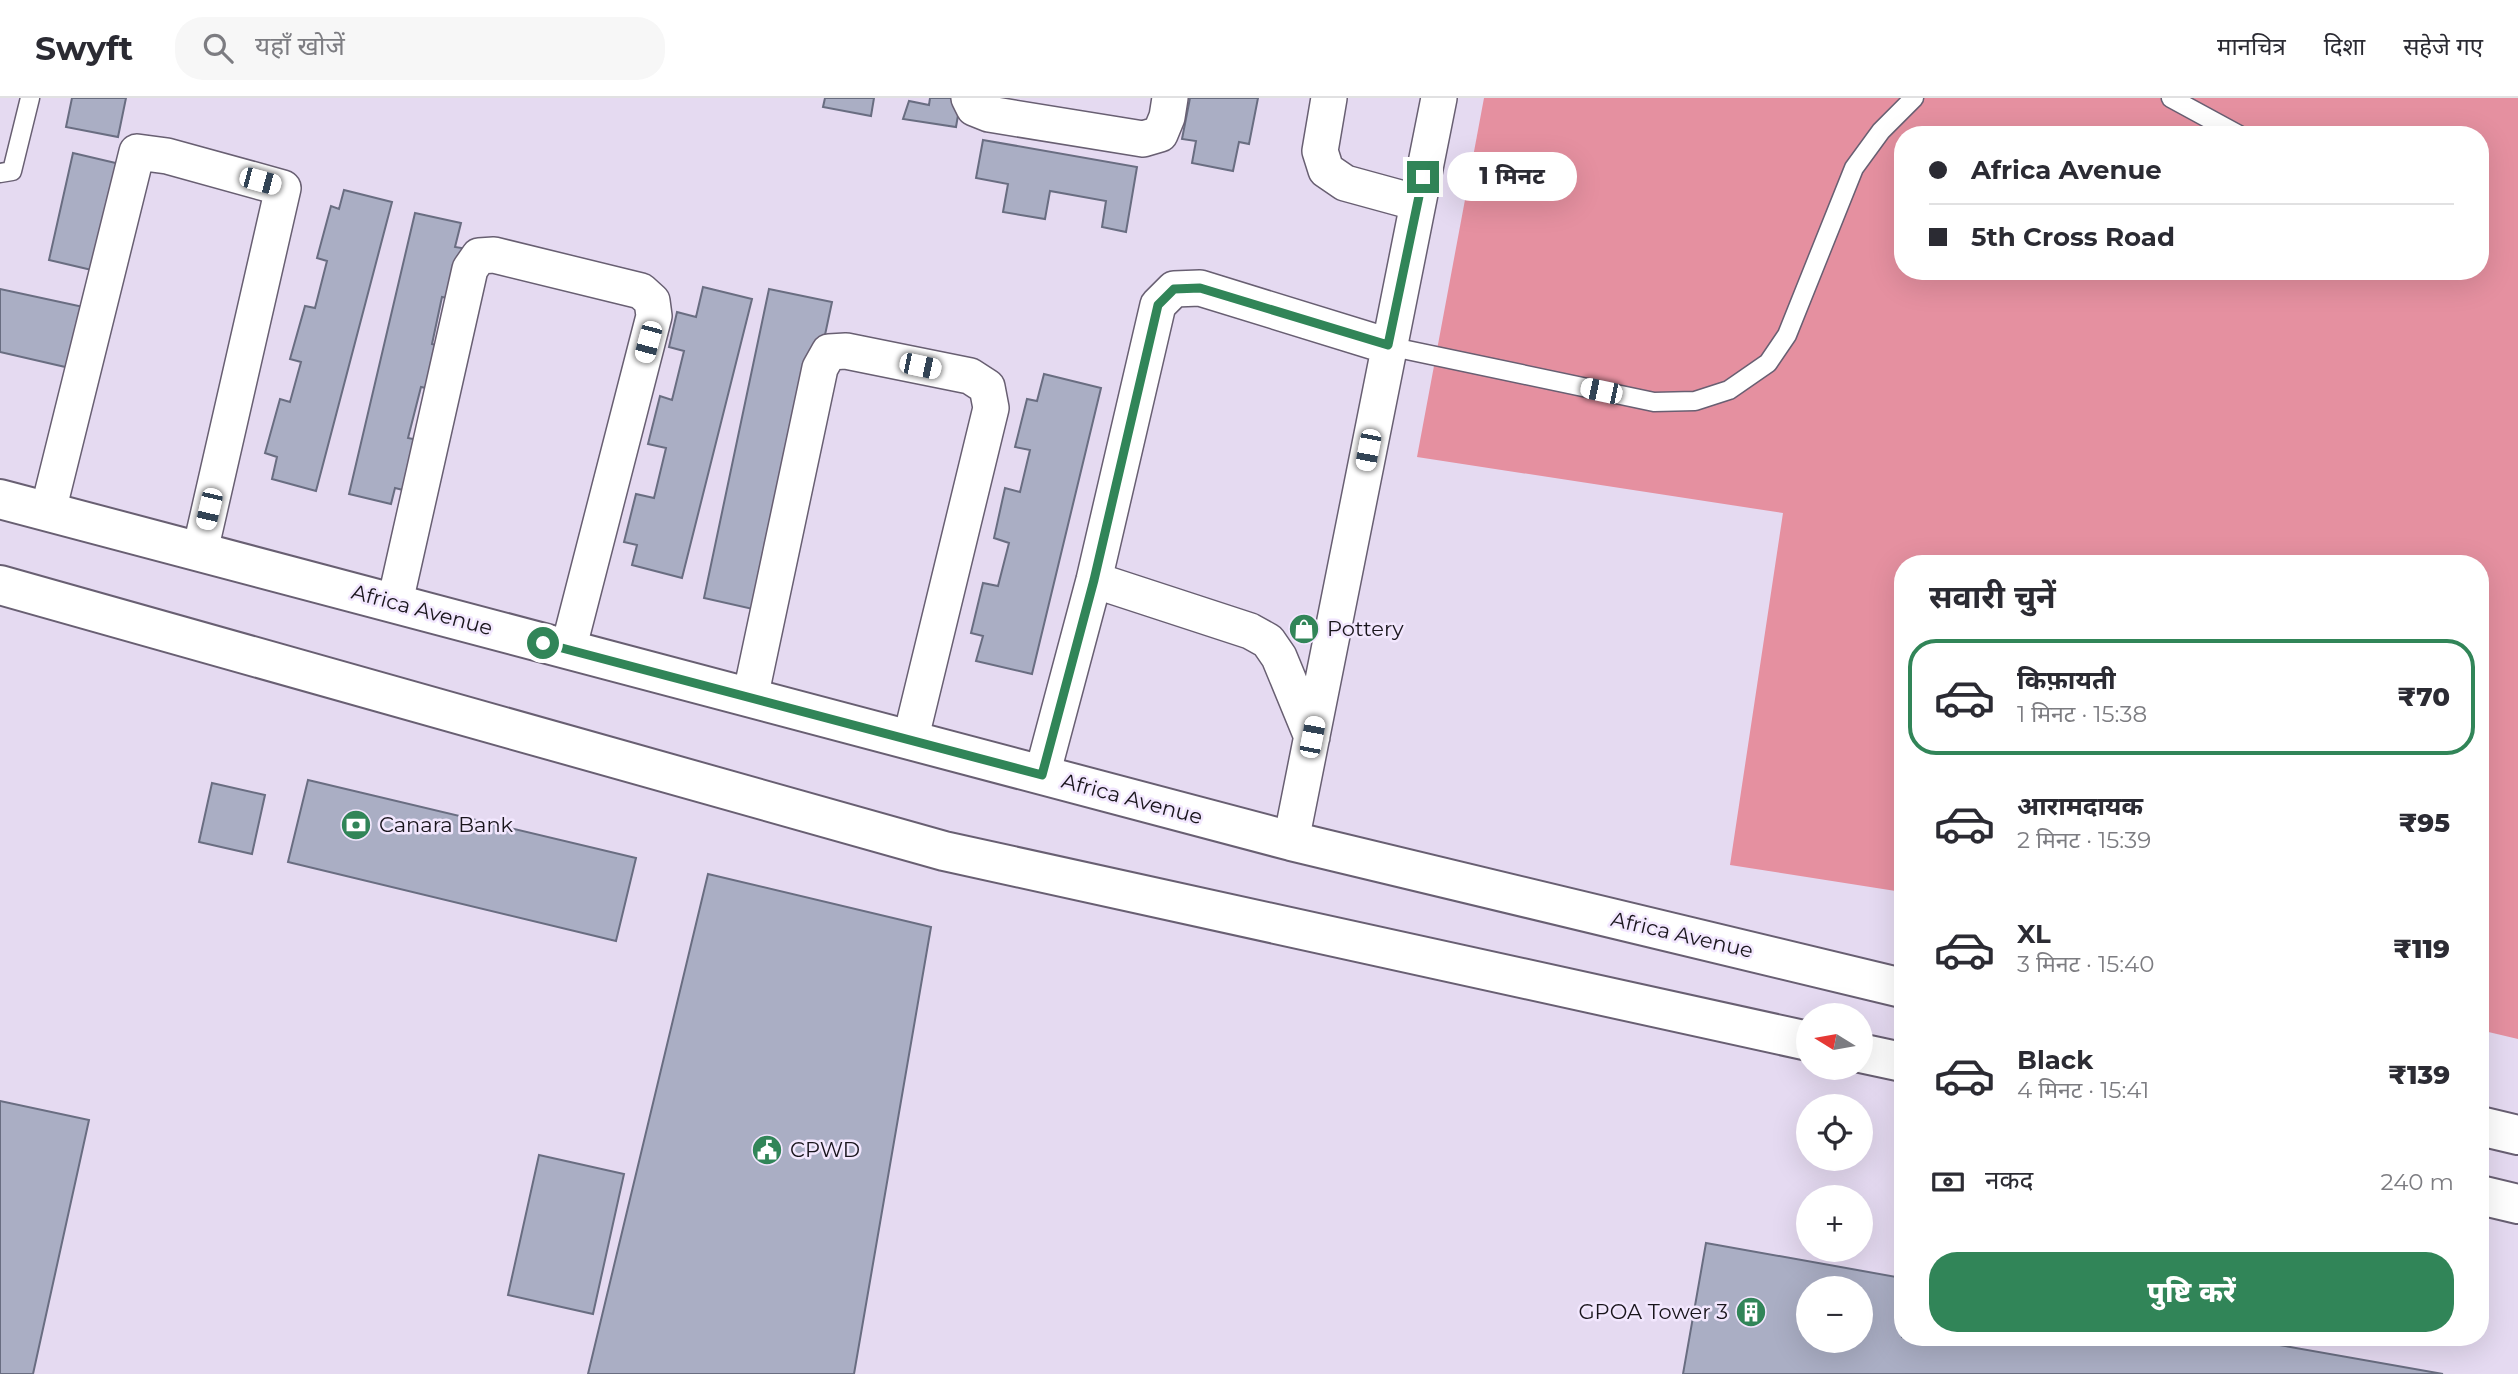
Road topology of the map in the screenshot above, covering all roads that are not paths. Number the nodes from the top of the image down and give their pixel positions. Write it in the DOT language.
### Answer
graph roads {
  1 [pos="30,98"];
  2 [pos="969,98"];
  3 [pos="1170,98"];
  4 [pos="1329,98"];
  5 [pos="1439,98"];
  6 [pos="1914,98"];
  7 [pos="2171,98"];
  8 [pos="2222,126"];
  9 [pos="0,173"];
  10 [pos="1418,203"];
  11 [pos="1388,345"];
  12 [pos="0,499"];
  13 [pos="48,512"];
  14 [pos="200,551"];
  15 [pos="1094,580"];
  16 [pos="0,585"];
  17 [pos="395,602"];
  18 [pos="568,650"];
  19 [pos="750,698"];
  20 [pos="1312,737"];
  21 [pos="910,741"];
  22 [pos="1042,775"];
  23 [pos="1291,841"];
  24 [pos="1894,986"];
  25 [pos="1796,1038"];
  26 [pos="1873,1056"];
  27 [pos="1894,1060"];
  28 [pos="2489,1128"];
  29 [pos="2518,1135"];
  30 [pos="2489,1197"];
  31 [pos="2518,1203"];
  1 -- 9 [label="lane"];
  2 -- 3 [label="street"];
  4 -- 10 [label="street"];
  5 -- 10 [label="street"];
  6 -- 11 [label="lane"];
  7 -- 8 [label="lane"];
  10 -- 11 [label="street"];
  11 -- 15 [label="street"];
  11 -- 20 [label="street"];
  12 -- 13 [label="main road, Africa Avenue"];
  13 -- 14 [label="main road, Africa Avenue"];
  13 -- 14 [label="street"];
  14 -- 17 [label="main road, Africa Avenue"];
  15 -- 20 [label="street"];
  15 -- 22 [label="street"];
  16 -- 25 [label="main road"];
  17 -- 18 [label="main road, Africa Avenue"];
  17 -- 18 [label="street"];
  18 -- 19 [label="main road, Africa Avenue"];
  19 -- 21 [label="main road, Africa Avenue"];
  19 -- 21 [label="street"];
  20 -- 23 [label="street"];
  21 -- 22 [label="main road, Africa Avenue"];
  22 -- 23 [label="main road, Africa Avenue"];
  23 -- 24 [label="main road, Africa Avenue"];
  26 -- 27 [label="main road"];
  28 -- 29 [label="main road"];
  30 -- 31 [label="main road"];
}
